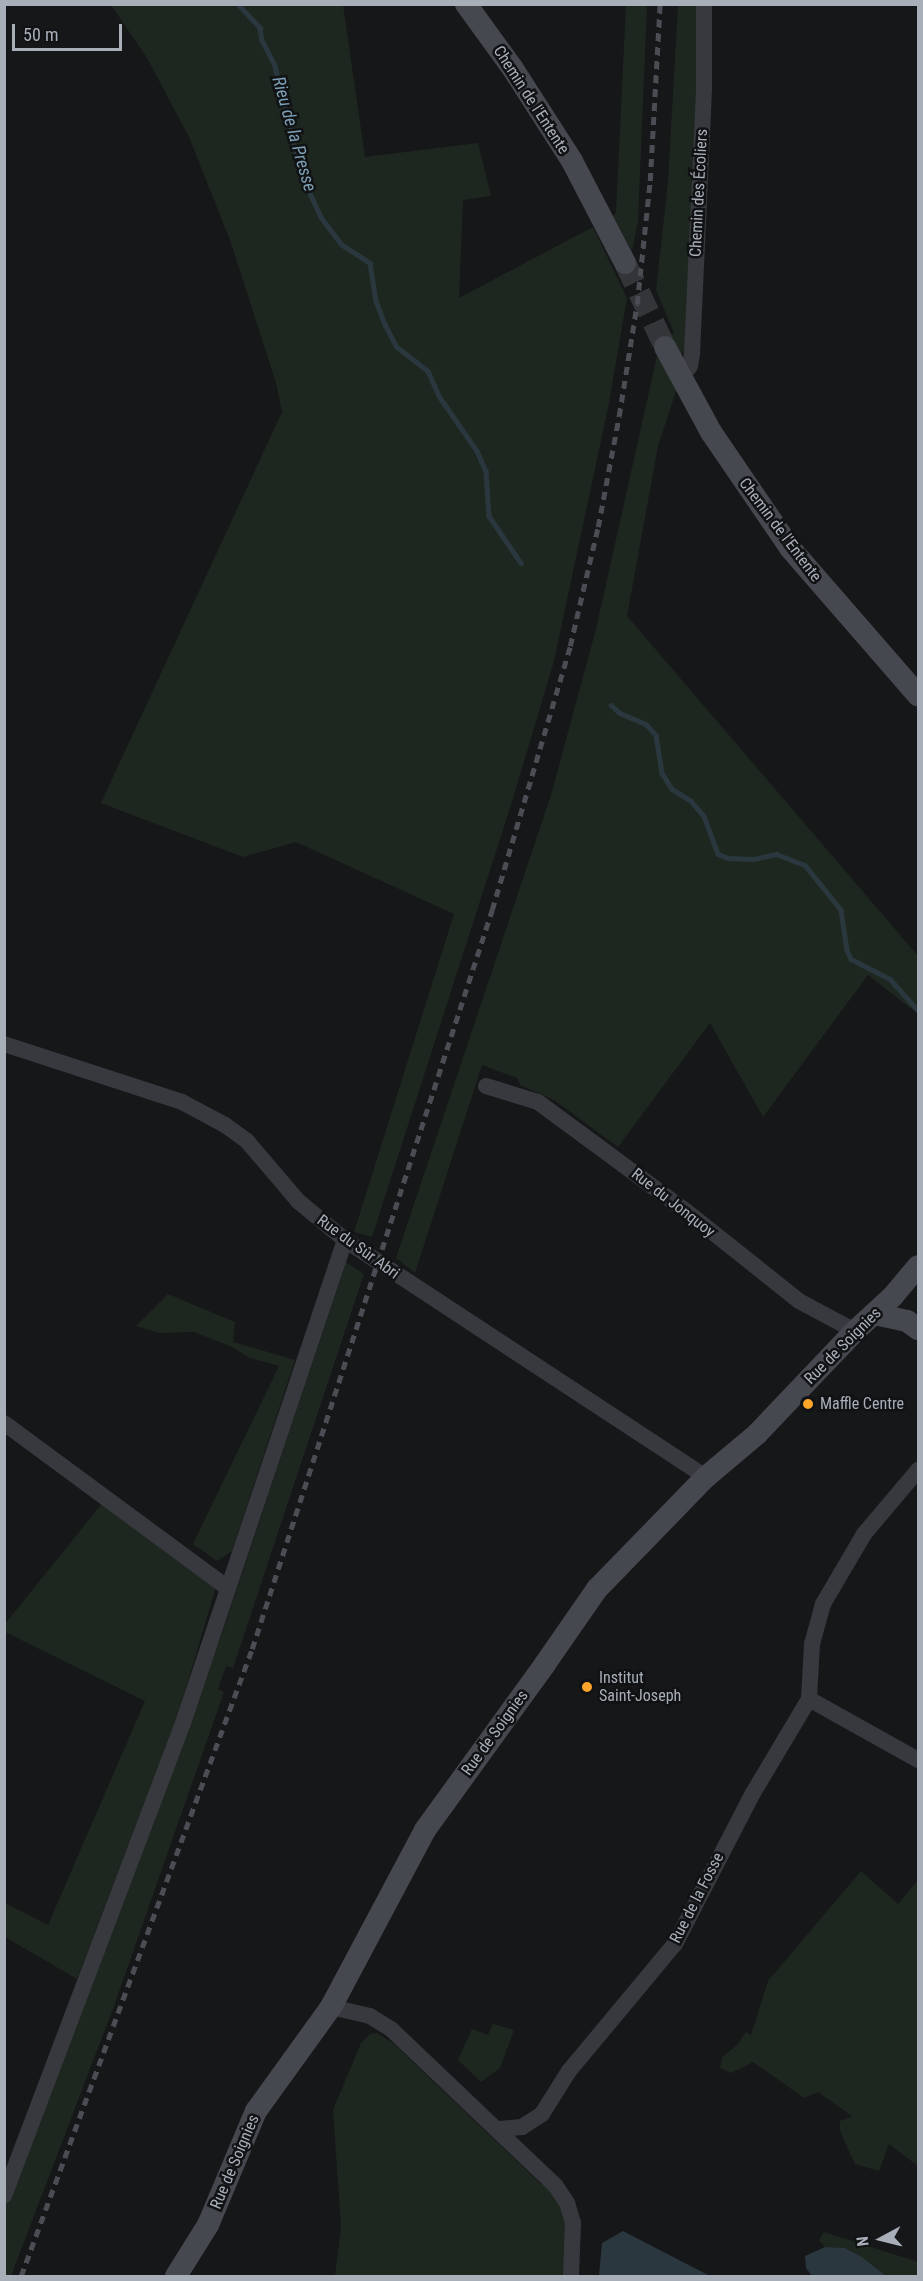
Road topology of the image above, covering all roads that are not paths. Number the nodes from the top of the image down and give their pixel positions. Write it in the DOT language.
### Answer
graph roads {
  1 [pos="466,4"];
  2 [pos="704,4"];
  3 [pos="625,263"];
  4 [pos="665,347"];
  5 [pos="681,378"];
  6 [pos="918,695"];
  7 [pos="4,1044"];
  8 [pos="486,1086"];
  9 [pos="345,1240"];
  10 [pos="918,1266"];
  11 [pos="893,1296"];
  12 [pos="874,1314"];
  13 [pos="913,1325"];
  14 [pos="855,1331"];
  15 [pos="4,1423"];
  16 [pos="918,1470"];
  17 [pos="706,1477"];
  18 [pos="228,1588"];
  19 [pos="809,1699"];
  20 [pos="918,1760"];
  21 [pos="331,2007"];
  22 [pos="498,2129"];
  23 [pos="4,2196"];
  24 [pos="176,2277"];
  25 [pos="571,2277"];
  1 -- 3 [label="street, Chemin de l'Entente"];
  2 -- 5 [label="street, Chemin des Écoliers"];
  4 -- 5 [label="street, Chemin de l'Entente"];
  5 -- 6 [label="street, Chemin de l'Entente"];
  7 -- 9 [label="street, Rue du Sûr Abri"];
  8 -- 14 [label="street, Rue du Jonquoy"];
  9 -- 17 [label="street, Rue du Sûr Abri"];
  9 -- 18 [label="street"];
  10 -- 11 [label="street, Rue de Soignies"];
  11 -- 12 [label="street, Rue de Soignies"];
  11 -- 13 [label="street"];
  12 -- 13 [label="street"];
  12 -- 14 [label="street, Rue de Soignies"];
  14 -- 17 [label="street, Rue de Soignies"];
  15 -- 18 [label="street"];
  16 -- 19 [label="street, Rue de la Fosse"];
  17 -- 21 [label="street, Rue de Soignies"];
  18 -- 23 [label="street"];
  19 -- 20 [label="street"];
  19 -- 22 [label="street, Rue de la Fosse"];
  21 -- 22 [label="street"];
  21 -- 24 [label="street, Rue de Soignies"];
  22 -- 25 [label="street"];
}
